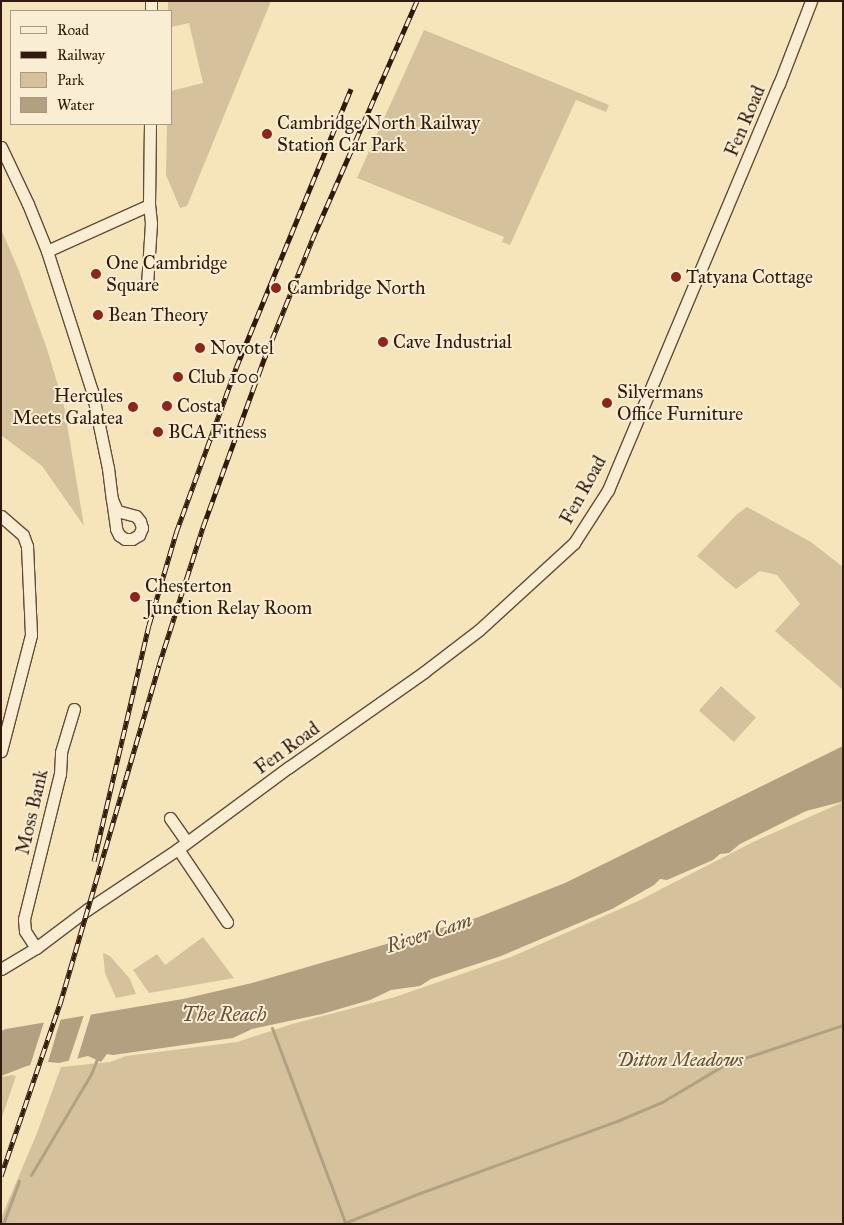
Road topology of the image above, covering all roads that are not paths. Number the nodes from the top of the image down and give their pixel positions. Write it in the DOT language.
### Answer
graph roads {
  1 [pos="810,1"];
  2 [pos="150,125"];
  3 [pos="1,147"];
  4 [pos="148,205"];
  5 [pos="47,251"];
  6 [pos="147,285"];
  7 [pos="112,499"];
  8 [pos="129,514"];
  9 [pos="1,516"];
  10 [pos="116,529"];
  11 [pos="74,709"];
  12 [pos="1,751"];
  13 [pos="170,818"];
  14 [pos="187,842"];
  15 [pos="178,849"];
  16 [pos="227,922"];
  17 [pos="36,948"];
  18 [pos="1,969"];
  1 -- 14 [label="street, Fen Road"];
  2 -- 4 [label="street"];
  3 -- 5 [label="street"];
  4 -- 5 [label="street"];
  4 -- 6 [label="street"];
  5 -- 7 [label="street"];
  7 -- 8 [label="street"];
  7 -- 10 [label="street"];
  8 -- 10 [label="street"];
  8 -- 10 [label="street"];
  9 -- 12 [label="street"];
  11 -- 17 [label="street, Moss Bank"];
  13 -- 14 [label="street"];
  14 -- 15 [label="street, Fen Road"];
  15 -- 16 [label="street"];
  15 -- 17 [label="street, Fen Road"];
  17 -- 18 [label="street, Fen Road"];
}
